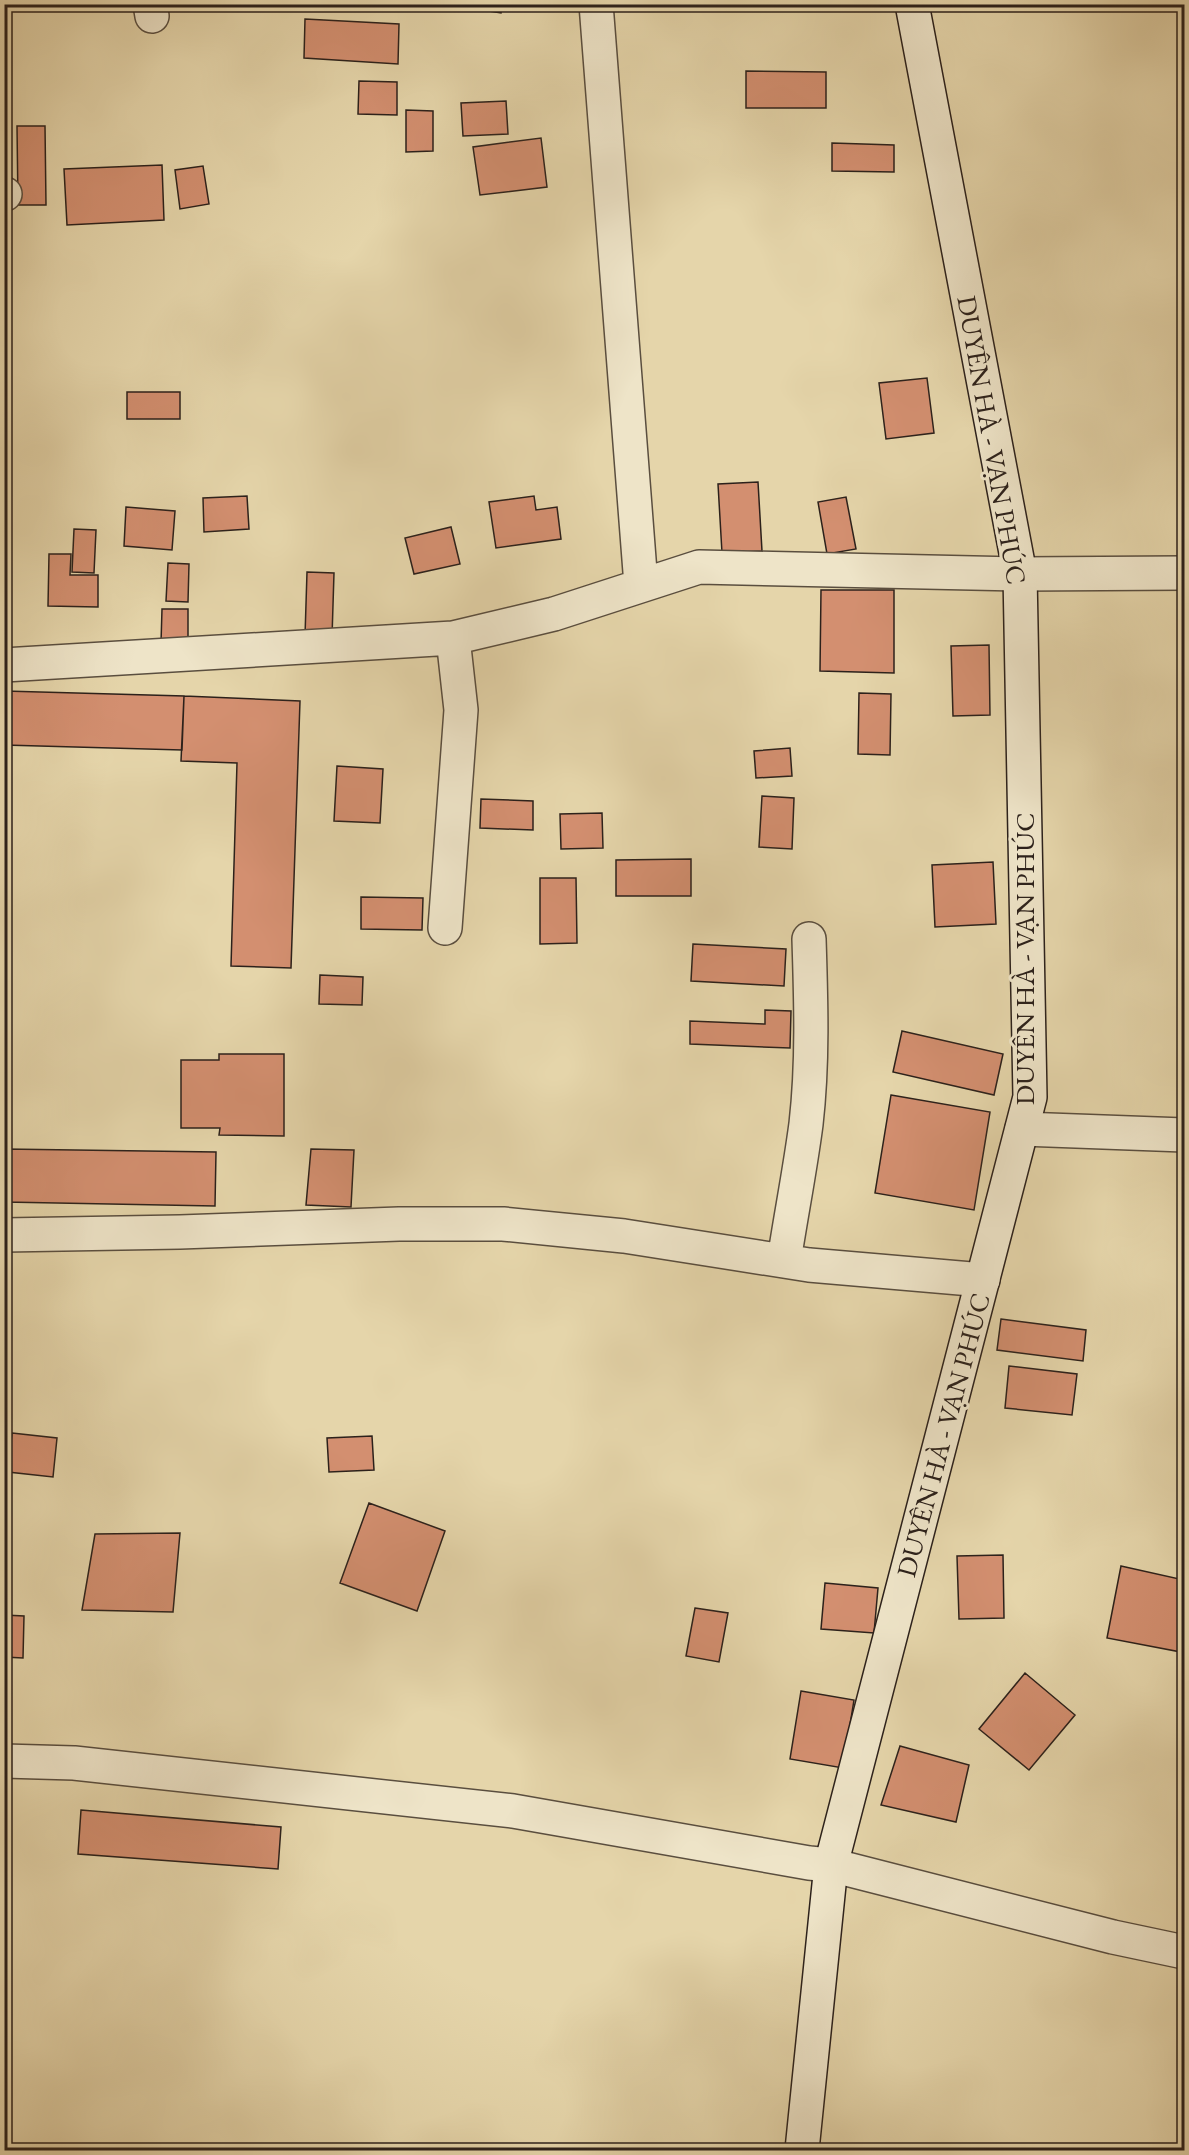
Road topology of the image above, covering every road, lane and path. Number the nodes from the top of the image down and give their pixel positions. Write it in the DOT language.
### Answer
graph roads {
  1 [pos="596,4"];
  2 [pos="912,4"];
  3 [pos="1185,573"];
  4 [pos="1020,574"];
  5 [pos="641,585"];
  6 [pos="453,638"];
  7 [pos="4,665"];
  8 [pos="445,928"];
  9 [pos="809,939"];
  10 [pos="1022,1129"];
  11 [pos="1185,1135"];
  12 [pos="4,1235"];
  13 [pos="784,1261"];
  14 [pos="983,1280"];
  15 [pos="4,1761"];
  16 [pos="831,1865"];
  17 [pos="1185,1952"];
  18 [pos="802,2151"];
  1 -- 5 [label="street"];
  2 -- 4 [label="street, DUYÊN HÀ - VẠN PHÚC"];
  3 -- 4 [label="street"];
  4 -- 5 [label="street"];
  4 -- 10 [label="street, DUYÊN HÀ - VẠN PHÚC"];
  5 -- 6 [label="street"];
  6 -- 7 [label="street"];
  6 -- 8 [label="street"];
  9 -- 13 [label="street"];
  10 -- 11 [label="street"];
  10 -- 14 [label="street, DUYÊN HÀ - VẠN PHÚC"];
  12 -- 13 [label="street"];
  13 -- 14 [label="street"];
  14 -- 16 [label="street, DUYÊN HÀ - VẠN PHÚC"];
  15 -- 16 [label="street"];
  16 -- 17 [label="street"];
  16 -- 18 [label="street, DUYÊN HÀ - VẠN PHÚC"];
}
